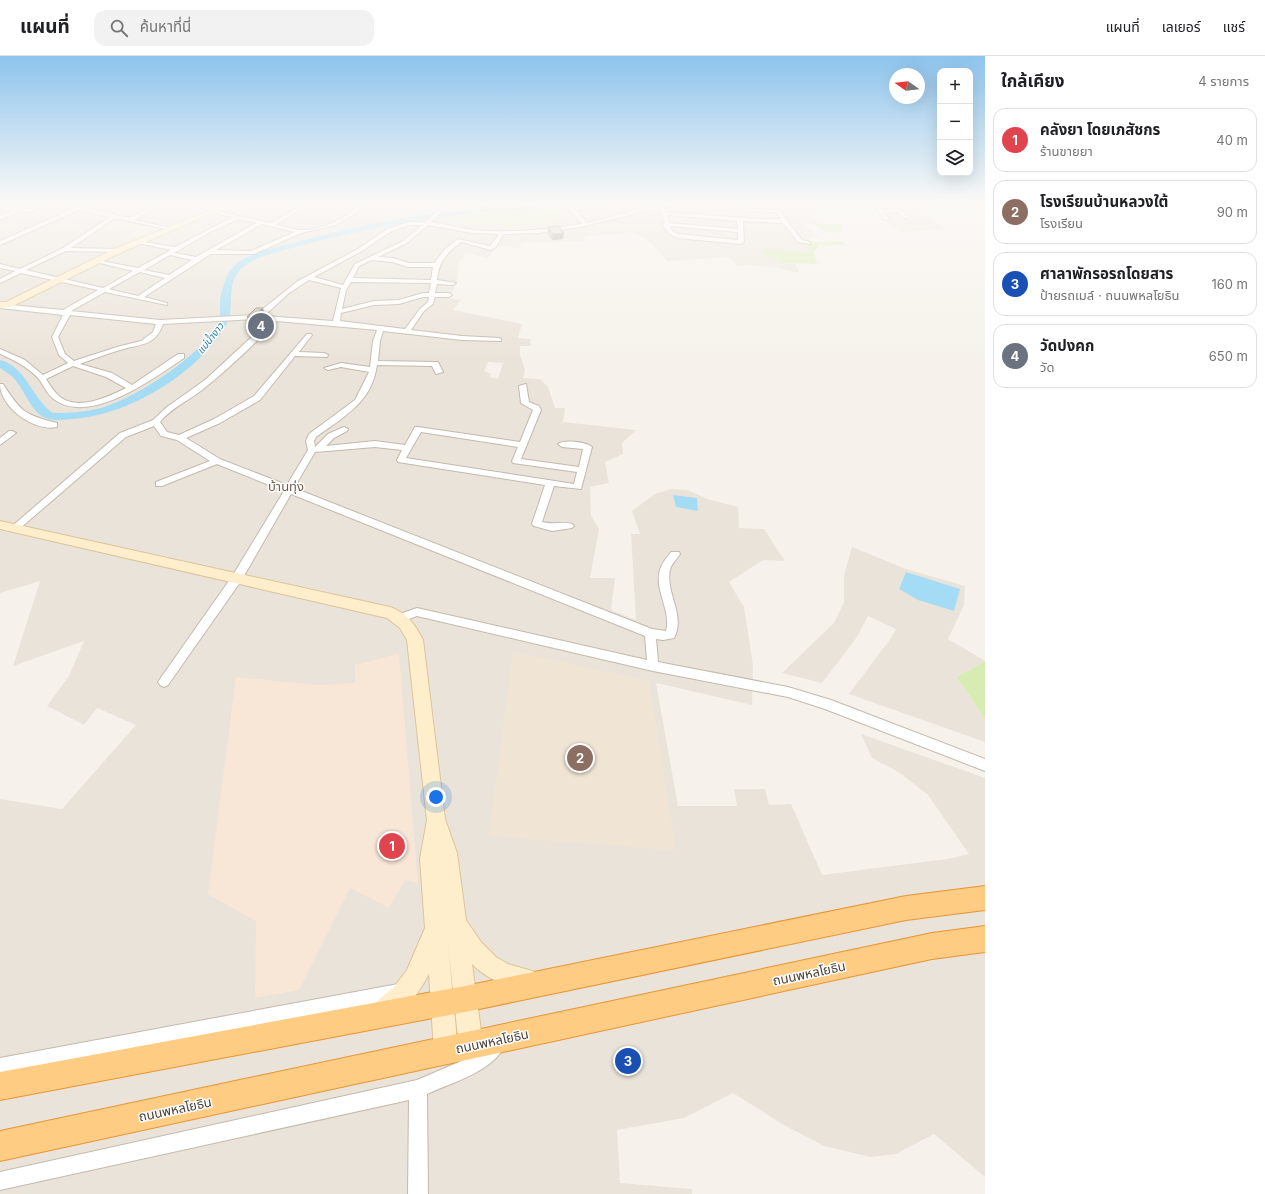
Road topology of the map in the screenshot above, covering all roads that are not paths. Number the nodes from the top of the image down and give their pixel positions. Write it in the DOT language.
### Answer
graph roads {
  1 [pos="52,255"];
  2 [pos="110,255"];
  3 [pos="165,255"];
  4 [pos="174,255"];
  5 [pos="205,255"];
  6 [pos="350,255"];
  7 [pos="376,255"];
  8 [pos="443,255"];
  9 [pos="370,258"];
  10 [pos="197,259"];
  11 [pos="98,261"];
  12 [pos="436,264"];
  13 [pos="0,266"];
  14 [pos="22,270"];
  15 [pos="138,270"];
  16 [pos="170,276"];
  17 [pos="310,278"];
  18 [pos="60,279"];
  19 [pos="348,280"];
  20 [pos="0,281"];
  21 [pos="435,282"];
  22 [pos="453,283"];
  23 [pos="344,287"];
  24 [pos="104,289"];
  25 [pos="431,295"];
  26 [pos="449,295"];
  27 [pos="139,298"];
  28 [pos="165,304"];
  29 [pos="368,306"];
  30 [pos="1,307"];
  31 [pos="340,311"];
  32 [pos="65,314"];
  33 [pos="367,314"];
  34 [pos="257,317"];
  35 [pos="275,319"];
  36 [pos="160,322"];
  37 [pos="336,323"];
  38 [pos="381,329"];
  39 [pos="407,331"];
  40 [pos="309,335"];
  41 [pos="499,340"];
  42 [pos="0,351"];
  43 [pos="294,354"];
  44 [pos="324,355"];
  45 [pos="181,356"];
  46 [pos="73,364"];
  47 [pos="374,366"];
  48 [pos="328,368"];
  49 [pos="439,372"];
  50 [pos="42,378"];
  51 [pos="522,386"];
  52 [pos="0,387"];
  53 [pos="134,388"];
  54 [pos="156,422"];
  55 [pos="54,425"];
  56 [pos="344,429"];
  57 [pos="12,433"];
  58 [pos="180,438"];
  59 [pos="0,442"];
  60 [pos="562,444"];
  61 [pos="522,445"];
  62 [pos="408,448"];
  63 [pos="315,450"];
  64 [pos="217,461"];
  65 [pos="583,470"];
  66 [pos="159,484"];
  67 [pos="550,484"];
  68 [pos="288,489"];
  69 [pos="0,525"];
  70 [pos="569,526"];
  71 [pos="15,528"];
  72 [pos="676,554"];
  73 [pos="236,578"];
  74 [pos="401,618"];
  75 [pos="650,633"];
  76 [pos="653,666"];
  77 [pos="164,682"];
  78 [pos="985,765"];
  79 [pos="985,898"];
  80 [pos="446,925"];
  81 [pos="985,939"];
  82 [pos="542,983"];
  83 [pos="406,991"];
  84 [pos="453,1001"];
  85 [pos="376,1015"];
  86 [pos="502,1039"];
  87 [pos="459,1048"];
  88 [pos="0,1066"];
  89 [pos="0,1086"];
  90 [pos="418,1089"];
  91 [pos="0,1146"];
  92 [pos="0,1181"];
  93 [pos="418,1194"];
  1 -- 14 [label="street"];
  2 -- 11 [label="main road"];
  3 -- 15 [label="street"];
  4 -- 10 [label="street"];
  5 -- 10 [label="street"];
  6 -- 17 [label="street"];
  7 -- 9 [label="street"];
  8 -- 12 [label="street"];
  9 -- 12 [label="street"];
  9 -- 19 [label="street"];
  10 -- 16 [label="street"];
  11 -- 15 [label="street"];
  11 -- 18 [label="main road"];
  12 -- 21 [label="street"];
  13 -- 14 [label="street"];
  14 -- 18 [label="street"];
  14 -- 20 [label="street"];
  15 -- 16 [label="street"];
  15 -- 24 [label="street"];
  16 -- 27 [label="street"];
  17 -- 23 [label="street"];
  17 -- 34 [label="street"];
  18 -- 24 [label="street"];
  18 -- 30 [label="main road"];
  19 -- 21 [label="street"];
  19 -- 23 [label="street"];
  21 -- 22 [label="street"];
  21 -- 25 [label="street"];
  23 -- 31 [label="street"];
  24 -- 27 [label="street"];
  24 -- 32 [label="street"];
  25 -- 26 [label="street"];
  25 -- 29 [label="street"];
  25 -- 39 [label="street"];
  27 -- 28 [label="street"];
  29 -- 31 [label="street"];
  29 -- 33 [label="street"];
  30 -- 32 [label="street"];
  31 -- 37 [label="street"];
  32 -- 36 [label="street"];
  32 -- 46 [label="street"];
  34 -- 35 [label="street"];
  34 -- 36 [label="street"];
  35 -- 37 [label="street"];
  35 -- 54 [label="street"];
  36 -- 46 [label="street"];
  37 -- 38 [label="street"];
  38 -- 39 [label="street"];
  38 -- 47 [label="street"];
  39 -- 41 [label="street"];
  40 -- 43 [label="street"];
  42 -- 50 [label="street"];
  43 -- 44 [label="street"];
  43 -- 58 [label="street"];
  45 -- 53 [label="street"];
  46 -- 50 [label="street"];
  46 -- 53 [label="street"];
  47 -- 48 [label="street"];
  47 -- 49 [label="street"];
  47 -- 63 [label="street"];
  50 -- 53 [label="street"];
  51 -- 61 [label="street"];
  52 -- 55 [label="street"];
  54 -- 58 [label="street"];
  54 -- 71 [label="street"];
  56 -- 63 [label="street"];
  57 -- 59 [label="street"];
  58 -- 64 [label="street"];
  60 -- 65 [label="street"];
  61 -- 62 [label="street"];
  61 -- 65 [label="street"];
  62 -- 63 [label="street"];
  62 -- 67 [label="street"];
  63 -- 68 [label="street"];
  64 -- 66 [label="street"];
  64 -- 68 [label="street"];
  65 -- 67 [label="street"];
  67 -- 70 [label="street"];
  68 -- 73 [label="street"];
  68 -- 75 [label="street"];
  69 -- 71 [label="main road"];
  71 -- 73 [label="main road"];
  72 -- 75 [label="street"];
  73 -- 74 [label="main road"];
  73 -- 77 [label="street"];
  74 -- 76 [label="street"];
  74 -- 80 [label="main road"];
  75 -- 76 [label="street"];
  76 -- 78 [label="street"];
  79 -- 82 [label="highway"];
  80 -- 82 [label="main road"];
  80 -- 83 [label="main road"];
  80 -- 84 [label="main road"];
  81 -- 86 [label="highway, ถนนพหลโยธิน"];
  82 -- 84 [label="highway"];
  83 -- 85 [label="main road"];
  83 -- 88 [label="street"];
  84 -- 85 [label="highway"];
  84 -- 87 [label="main road"];
  85 -- 89 [label="highway"];
  86 -- 87 [label="highway, ถนนพหลโยธิน"];
  86 -- 90 [label="street"];
  87 -- 91 [label="highway, ถนนพหลโยธิน"];
  90 -- 92 [label="street"];
  90 -- 93 [label="street"];
}
